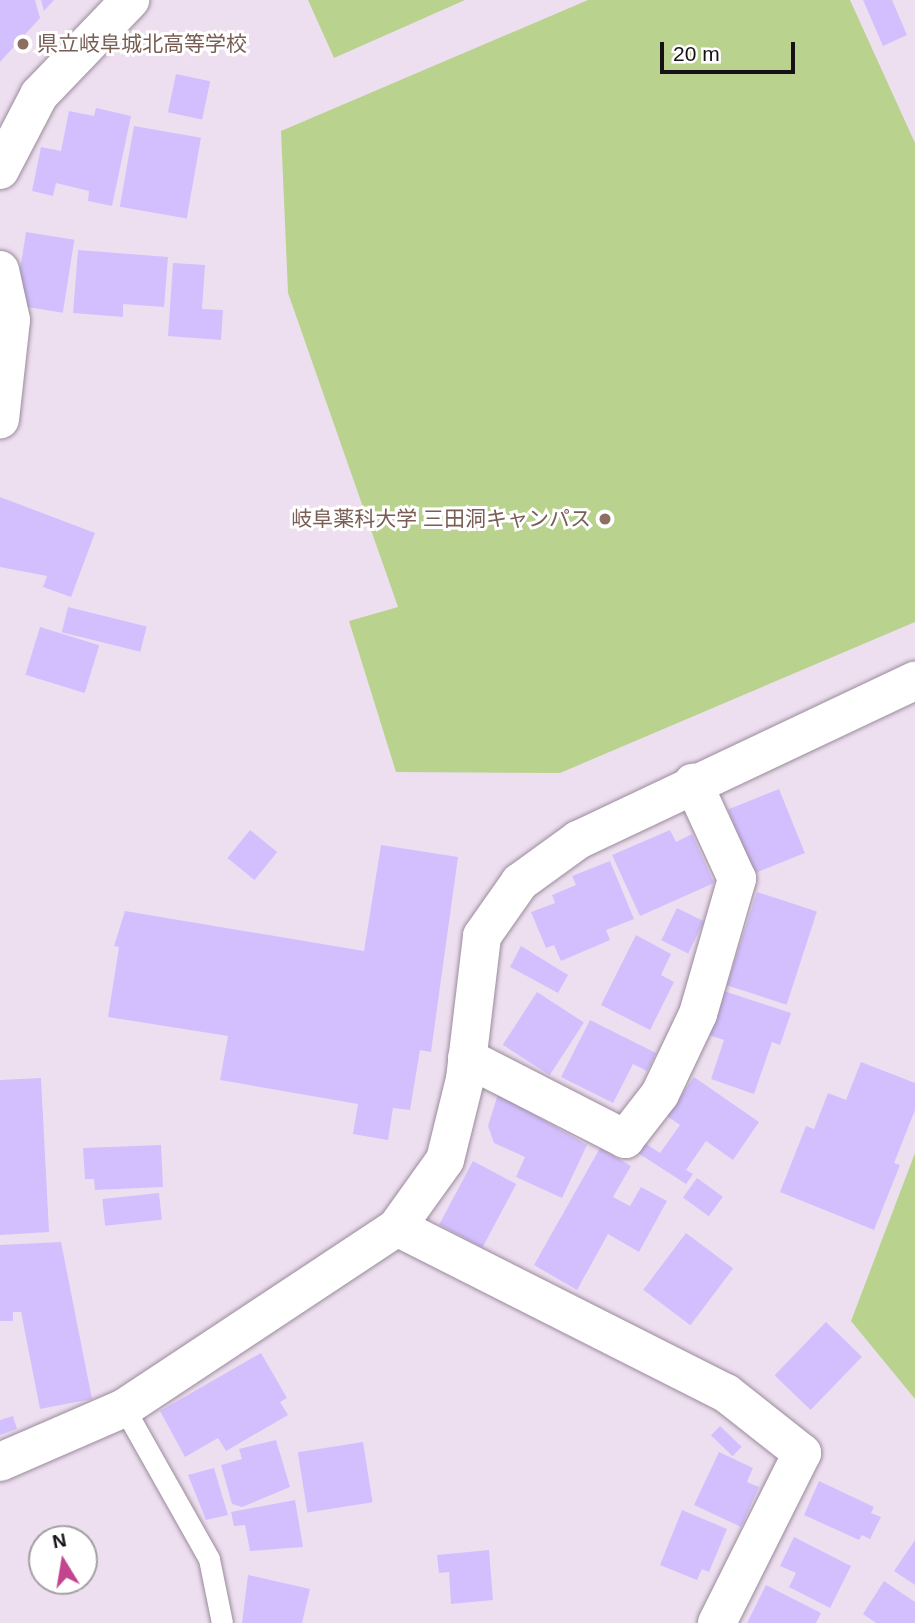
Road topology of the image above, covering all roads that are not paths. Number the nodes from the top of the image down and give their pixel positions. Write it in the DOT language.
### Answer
graph roads {
  1 [pos="130,0"];
  2 [pos="0,170"];
  3 [pos="0,270"];
  4 [pos="0,419"];
  5 [pos="915,681"];
  6 [pos="693,783"];
  7 [pos="467,1058"];
  8 [pos="397,1227"];
  9 [pos="124,1408"];
  10 [pos="0,1462"];
  11 [pos="222,1623"];
  12 [pos="718,1623"];
  1 -- 2 [label="street"];
  3 -- 4 [label="street"];
  5 -- 6 [label="street"];
  6 -- 7 [label="street"];
  6 -- 7 [label="street"];
  7 -- 8 [label="street"];
  8 -- 9 [label="street"];
  8 -- 12 [label="street"];
  9 -- 10 [label="street"];
  9 -- 11 [label="lane"];
}
